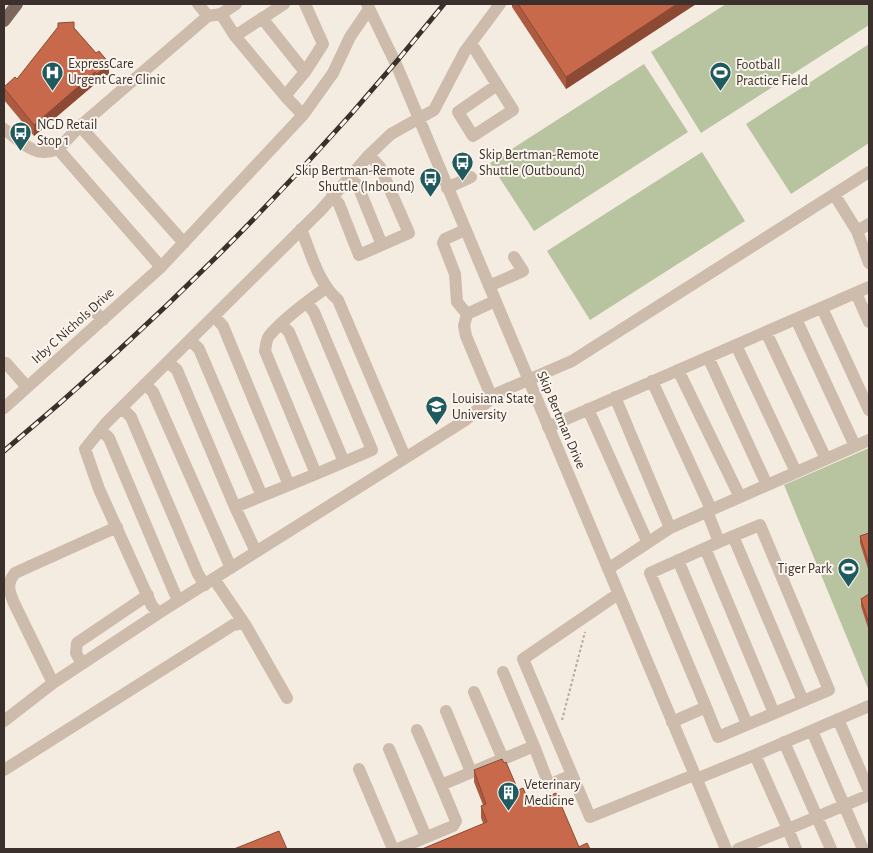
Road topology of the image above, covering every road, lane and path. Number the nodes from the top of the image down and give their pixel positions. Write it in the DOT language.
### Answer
graph roads {
  1 [pos="17,4"];
  2 [pos="198,4"];
  3 [pos="236,4"];
  4 [pos="284,4"];
  5 [pos="305,4"];
  6 [pos="500,4"];
  7 [pos="368,7"];
  8 [pos="221,14"];
  9 [pos="208,16"];
  10 [pos="262,18"];
  11 [pos="4,21"];
  12 [pos="235,36"];
  13 [pos="471,43"];
  14 [pos="306,72"];
  15 [pos="498,85"];
  16 [pos="285,96"];
  17 [pos="303,116"];
  18 [pos="418,118"];
  19 [pos="80,126"];
  20 [pos="4,129"];
  21 [pos="58,149"];
  22 [pos="369,155"];
  23 [pos="869,172"];
  24 [pos="471,177"];
  25 [pos="349,178"];
  26 [pos="447,188"];
  27 [pos="834,194"];
  28 [pos="332,196"];
  29 [pos="869,224"];
  30 [pos="301,229"];
  31 [pos="465,230"];
  32 [pos="858,231"];
  33 [pos="184,243"];
  34 [pos="382,244"];
  35 [pos="514,257"];
  36 [pos="869,263"];
  37 [pos="161,267"];
  38 [pos="489,286"];
  39 [pos="869,287"];
  40 [pos="326,288"];
  41 [pos="856,293"];
  42 [pos="495,301"];
  43 [pos="307,303"];
  44 [pos="822,308"];
  45 [pos="93,310"];
  46 [pos="468,314"];
  47 [pos="214,316"];
  48 [pos="796,319"];
  49 [pos="103,320"];
  50 [pos="869,322"];
  51 [pos="282,325"];
  52 [pos="766,332"];
  53 [pos="190,340"];
  54 [pos="736,345"];
  55 [pos="708,357"];
  56 [pos="168,362"];
  57 [pos="4,363"];
  58 [pos="678,370"];
  59 [pos="528,380"];
  60 [pos="652,381"];
  61 [pos="145,384"];
  62 [pos="27,387"];
  63 [pos="615,397"];
  64 [pos="492,398"];
  65 [pos="4,408"];
  66 [pos="122,408"];
  67 [pos="588,409"];
  68 [pos="869,410"];
  69 [pos="548,426"];
  70 [pos="101,430"];
  71 [pos="869,440"];
  72 [pos="855,446"];
  73 [pos="405,456"];
  74 [pos="826,459"];
  75 [pos="344,462"];
  76 [pos="796,472"];
  77 [pos="316,474"];
  78 [pos="289,485"];
  79 [pos="767,485"];
  80 [pos="262,496"];
  81 [pos="740,497"];
  82 [pos="235,507"];
  83 [pos="709,510"];
  84 [pos="117,527"];
  85 [pos="670,528"];
  86 [pos="733,536"];
  87 [pos="647,542"];
  88 [pos="719,542"];
  89 [pos="705,548"];
  90 [pos="256,552"];
  91 [pos="678,560"];
  92 [pos="231,568"];
  93 [pos="608,569"];
  94 [pos="210,582"];
  95 [pos="618,594"];
  96 [pos="148,595"];
  97 [pos="178,601"];
  98 [pos="159,614"];
  99 [pos="241,620"];
  100 [pos="585,630"];
  101 [pos="82,664"];
  102 [pos="503,672"];
  103 [pos="54,684"];
  104 [pos="474,692"];
  105 [pos="287,698"];
  106 [pos="803,701"];
  107 [pos="706,707"];
  108 [pos="868,709"];
  109 [pos="446,711"];
  110 [pos="774,713"];
  111 [pos="838,719"];
  112 [pos="4,721"];
  113 [pos="672,722"];
  114 [pos="747,724"];
  115 [pos="560,727"];
  116 [pos="417,730"];
  117 [pos="812,731"];
  118 [pos="784,742"];
  119 [pos="534,746"];
  120 [pos="389,749"];
  121 [pos="755,755"];
  122 [pos="503,759"];
  123 [pos="359,769"];
  124 [pos="4,770"];
  125 [pos="471,772"];
  126 [pos="572,775"];
  127 [pos="695,777"];
  128 [pos="441,785"];
  129 [pos="869,790"];
  130 [pos="869,796"];
  131 [pos="844,806"];
  132 [pos="817,817"];
  133 [pos="788,829"];
  134 [pos="426,837"];
  135 [pos="393,849"];
  136 [pos="398,849"];
  137 [pos="726,849"];
  138 [pos="738,849"];
  139 [pos="796,849"];
  140 [pos="830,849"];
  141 [pos="862,849"];
  1 -- 11 [label="main road"];
  2 -- 9 [label="street"];
  3 -- 8 [label="street"];
  4 -- 10 [label="street"];
  5 -- 14 [label="street"];
  6 -- 13 [label="street"];
  7 -- 17 [label="street, Irby C Nichols Drive"];
  7 -- 18 [label="street, Skip Bertman Drive"];
  8 -- 9 [label="street"];
  8 -- 12 [label="street"];
  9 -- 19 [label="street"];
  10 -- 12 [label="street"];
  10 -- 14 [label="street"];
  12 -- 16 [label="street"];
  13 -- 15 [label="street"];
  13 -- 18 [label="street"];
  14 -- 16 [label="street"];
  16 -- 17 [label="street"];
  17 -- 33 [label="street, Irby C Nichols Drive"];
  18 -- 22 [label="street"];
  18 -- 26 [label="street, Skip Bertman Drive"];
  19 -- 21 [label="street"];
  19 -- 33 [label="street"];
  20 -- 21 [label="street"];
  21 -- 37 [label="street"];
  22 -- 25 [label="street"];
  22 -- 34 [label="street"];
  23 -- 27 [label="street"];
  24 -- 26 [label="street"];
  25 -- 28 [label="street"];
  25 -- 34 [label="street"];
  26 -- 31 [label="street, Skip Bertman Drive"];
  27 -- 32 [label="street"];
  27 -- 59 [label="street"];
  28 -- 30 [label="street"];
  28 -- 34 [label="street"];
  29 -- 32 [label="street"];
  30 -- 40 [label="street"];
  30 -- 47 [label="street"];
  31 -- 38 [label="street, Skip Bertman Drive"];
  31 -- 46 [label="street"];
  32 -- 36 [label="street"];
  33 -- 37 [label="street, Irby C Nichols Drive"];
  35 -- 38 [label="street"];
  37 -- 49 [label="street, Irby C Nichols Drive"];
  38 -- 42 [label="street, Skip Bertman Drive"];
  39 -- 41 [label="street"];
  40 -- 43 [label="street"];
  40 -- 73 [label="street"];
  41 -- 44 [label="street"];
  41 -- 50 [label="street"];
  42 -- 46 [label="street"];
  42 -- 59 [label="street, Skip Bertman Drive"];
  43 -- 51 [label="street"];
  43 -- 75 [label="street"];
  44 -- 48 [label="street"];
  44 -- 68 [label="street"];
  45 -- 49 [label="street"];
  46 -- 64 [label="street"];
  47 -- 53 [label="street"];
  47 -- 78 [label="street"];
  48 -- 52 [label="street"];
  48 -- 72 [label="street"];
  49 -- 62 [label="street, Irby C Nichols Drive"];
  51 -- 75 [label="street"];
  51 -- 77 [label="street"];
  52 -- 54 [label="street"];
  52 -- 74 [label="street"];
  53 -- 56 [label="street"];
  53 -- 80 [label="street"];
  54 -- 55 [label="street"];
  54 -- 76 [label="street"];
  55 -- 58 [label="street"];
  55 -- 79 [label="street"];
  56 -- 61 [label="street"];
  56 -- 82 [label="street"];
  57 -- 62 [label="street"];
  58 -- 60 [label="street"];
  58 -- 81 [label="street"];
  59 -- 64 [label="street"];
  59 -- 69 [label="street, Skip Bertman Drive"];
  60 -- 63 [label="street"];
  60 -- 83 [label="street"];
  61 -- 66 [label="street"];
  61 -- 92 [label="street"];
  62 -- 65 [label="street, Irby C Nichols Drive"];
  63 -- 67 [label="street"];
  63 -- 85 [label="street"];
  64 -- 73 [label="street"];
  66 -- 70 [label="street"];
  66 -- 94 [label="street"];
  67 -- 69 [label="street"];
  67 -- 87 [label="street"];
  69 -- 93 [label="street, Skip Bertman Drive"];
  70 -- 84 [label="street"];
  70 -- 97 [label="street"];
  71 -- 72 [label="street"];
  72 -- 74 [label="street"];
  73 -- 90 [label="street"];
  74 -- 76 [label="street"];
  75 -- 77 [label="street"];
  76 -- 79 [label="street"];
  77 -- 78 [label="street"];
  78 -- 80 [label="street"];
  79 -- 81 [label="street"];
  80 -- 82 [label="street"];
  81 -- 83 [label="street"];
  82 -- 90 [label="street"];
  83 -- 85 [label="street"];
  83 -- 88 [label="street"];
  84 -- 96 [label="street"];
  84 -- 103 [label="street"];
  85 -- 87 [label="street"];
  86 -- 88 [label="street"];
  86 -- 106 [label="street"];
  86 -- 106 [label="street"];
  87 -- 93 [label="street"];
  88 -- 89 [label="street"];
  89 -- 91 [label="street"];
  89 -- 110 [label="street"];
  90 -- 92 [label="street"];
  91 -- 107 [label="street"];
  91 -- 114 [label="street"];
  92 -- 94 [label="street"];
  93 -- 95 [label="street, Skip Bertman Drive"];
  94 -- 97 [label="street"];
  94 -- 99 [label="street"];
  95 -- 113 [label="street, Skip Bertman Drive"];
  95 -- 126 [label="street"];
  96 -- 98 [label="street"];
  96 -- 101 [label="street"];
  97 -- 98 [label="street"];
  98 -- 101 [label="street"];
  99 -- 105 [label="street"];
  99 -- 124 [label="street"];
  100 -- 115 [label="path"];
  101 -- 103 [label="street"];
  102 -- 119 [label="street"];
  103 -- 112 [label="street"];
  104 -- 122 [label="street"];
  106 -- 110 [label="street"];
  107 -- 113 [label="street"];
  107 -- 114 [label="street"];
  108 -- 111 [label="street"];
  109 -- 125 [label="street"];
  110 -- 114 [label="street"];
  111 -- 117 [label="street"];
  111 -- 129 [label="street"];
  113 -- 127 [label="street, Skip Bertman Drive"];
  116 -- 128 [label="street"];
  117 -- 118 [label="street"];
  117 -- 131 [label="street"];
  118 -- 121 [label="street"];
  118 -- 132 [label="street"];
  119 -- 122 [label="street"];
  119 -- 126 [label="street"];
  120 -- 134 [label="street"];
  121 -- 127 [label="street"];
  121 -- 133 [label="street"];
  122 -- 125 [label="street"];
  123 -- 135 [label="street"];
  125 -- 128 [label="street"];
  126 -- 127 [label="street"];
  127 -- 137 [label="street, Skip Bertman Drive"];
  128 -- 134 [label="street"];
  130 -- 131 [label="street"];
  131 -- 132 [label="street"];
  131 -- 141 [label="street"];
  132 -- 133 [label="street"];
  132 -- 140 [label="street"];
  133 -- 138 [label="street"];
  133 -- 139 [label="street"];
  134 -- 136 [label="street"];
}
